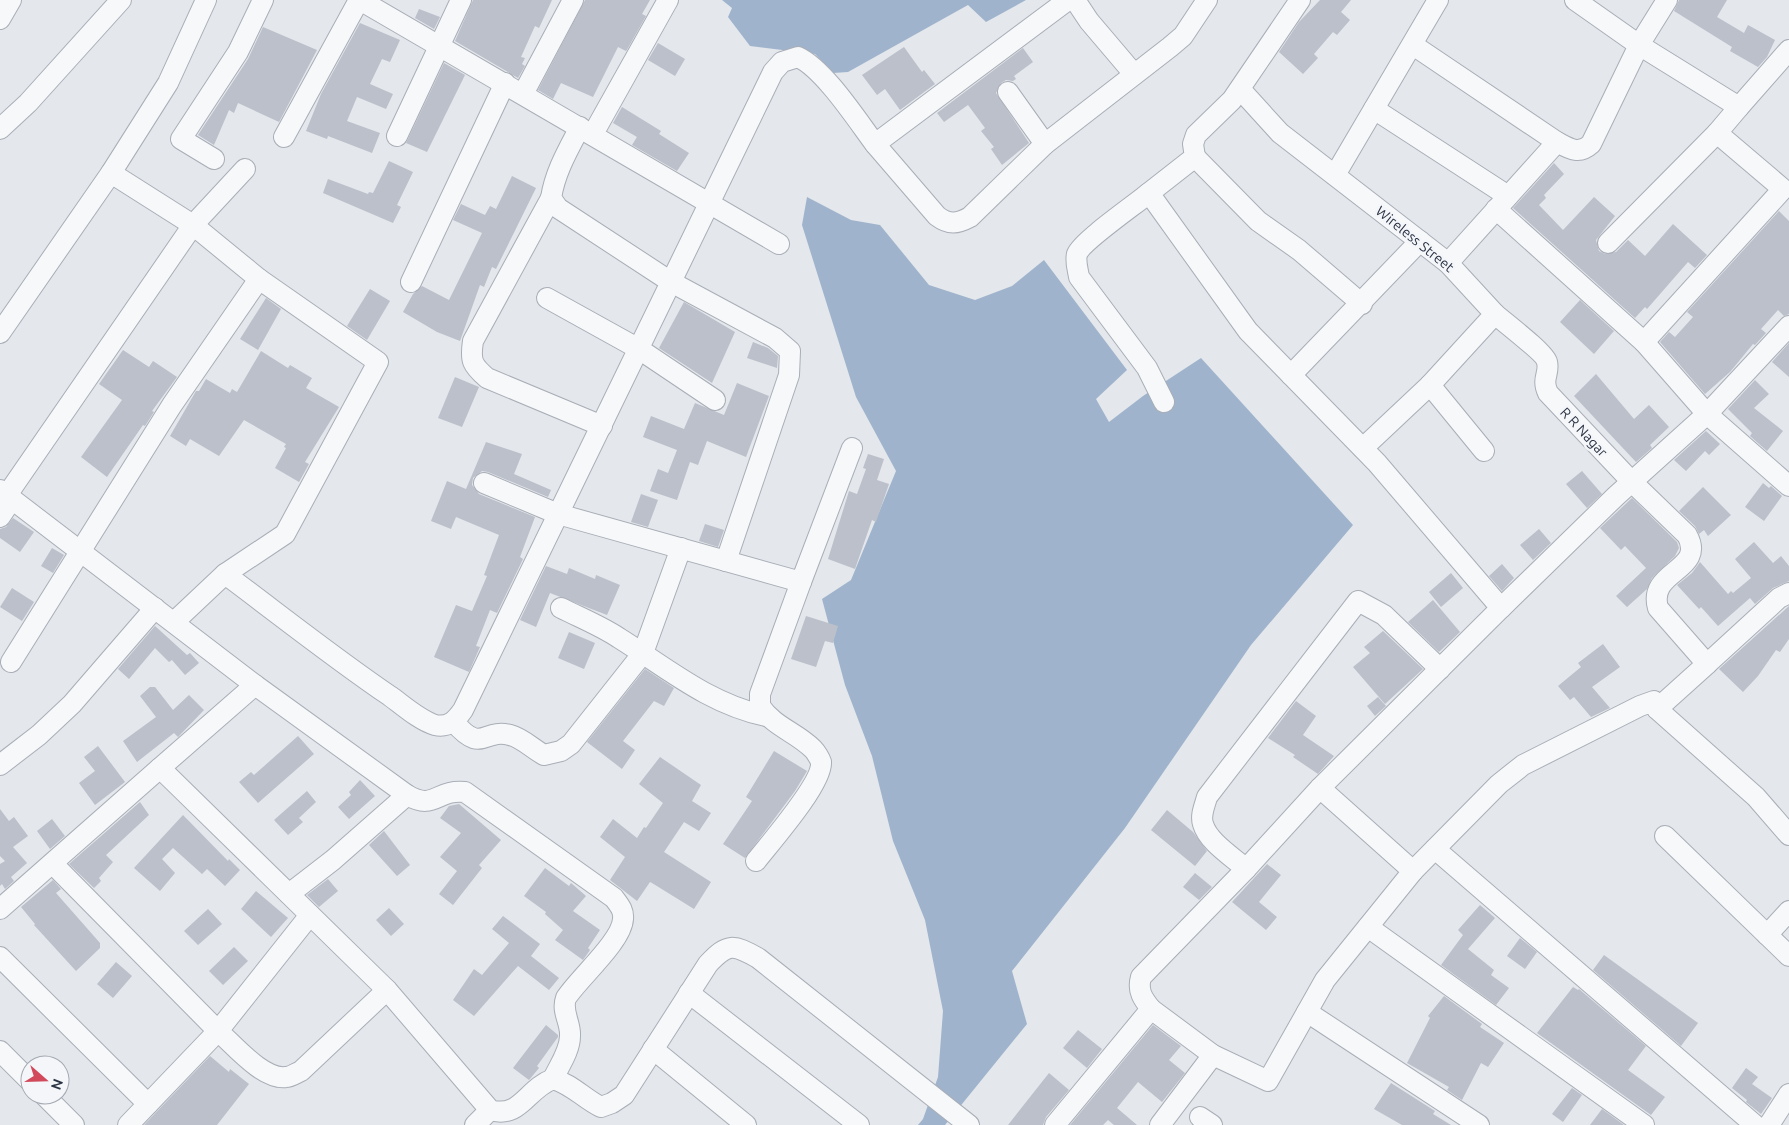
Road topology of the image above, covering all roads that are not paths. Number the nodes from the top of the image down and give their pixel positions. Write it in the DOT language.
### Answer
graph roads {
  1 [pos="11,0"];
  2 [pos="122,0"];
  3 [pos="206,0"];
  4 [pos="263,0"];
  5 [pos="360,0"];
  6 [pos="461,0"];
  7 [pos="573,0"];
  8 [pos="668,0"];
  9 [pos="1068,0"];
  10 [pos="1075,0"];
  11 [pos="1207,0"];
  12 [pos="1300,0"];
  13 [pos="1438,0"];
  14 [pos="1575,0"];
  15 [pos="1667,0"];
  16 [pos="0,19"];
  17 [pos="438,45"];
  18 [pos="1413,45"];
  19 [pos="1639,45"];
  20 [pos="1789,50"];
  21 [pos="1134,74"];
  22 [pos="505,83"];
  23 [pos="1240,89"];
  24 [pos="1008,92"];
  25 [pos="523,94"];
  26 [pos="1739,108"];
  27 [pos="1374,109"];
  28 [pos="0,130"];
  29 [pos="586,130"];
  30 [pos="1717,133"];
  31 [pos="397,136"];
  32 [pos="284,137"];
  33 [pos="1557,142"];
  34 [pos="875,144"];
  35 [pos="1045,144"];
  36 [pos="1196,157"];
  37 [pos="214,159"];
  38 [pos="245,169"];
  39 [pos="111,173"];
  40 [pos="1336,175"];
  41 [pos="1786,192"];
  42 [pos="1149,193"];
  43 [pos="551,198"];
  44 [pos="1502,203"];
  45 [pos="709,204"];
  46 [pos="194,225"];
  47 [pos="1420,241"];
  48 [pos="1608,243"];
  49 [pos="779,244"];
  50 [pos="1448,263"];
  51 [pos="259,279"];
  52 [pos="411,282"];
  53 [pos="671,282"];
  54 [pos="547,298"];
  55 [pos="1362,304"];
  56 [pos="1495,314"];
  57 [pos="3,324"];
  58 [pos="1789,326"];
  59 [pos="1644,342"];
  60 [pos="639,349"];
  61 [pos="1292,375"];
  62 [pos="1430,385"];
  63 [pos="715,400"];
  64 [pos="1164,402"];
  65 [pos="1707,414"];
  66 [pos="602,426"];
  67 [pos="852,448"];
  68 [pos="1363,448"];
  69 [pos="1484,451"];
  70 [pos="484,482"];
  71 [pos="1632,482"];
  72 [pos="1789,486"];
  73 [pos="7,495"];
  74 [pos="558,514"];
  75 [pos="0,516"];
  76 [pos="681,548"];
  77 [pos="80,552"];
  78 [pos="726,561"];
  79 [pos="226,574"];
  80 [pos="801,582"];
  81 [pos="1789,593"];
  82 [pos="155,608"];
  83 [pos="562,608"];
  84 [pos="1501,608"];
  85 [pos="174,622"];
  86 [pos="642,653"];
  87 [pos="11,662"];
  88 [pos="1707,664"];
  89 [pos="1440,669"];
  90 [pos="255,685"];
  91 [pos="1657,709"];
  92 [pos="766,716"];
  93 [pos="454,722"];
  94 [pos="0,765"];
  95 [pos="160,768"];
  96 [pos="1320,788"];
  97 [pos="407,795"];
  98 [pos="1789,835"];
  99 [pos="1665,836"];
  100 [pos="1435,849"];
  101 [pos="756,861"];
  102 [pos="52,864"];
  103 [pos="1246,869"];
  104 [pos="1413,871"];
  105 [pos="289,894"];
  106 [pos="0,909"];
  107 [pos="1789,911"];
  108 [pos="310,915"];
  109 [pos="1368,927"];
  110 [pos="1767,935"];
  111 [pos="1789,956"];
  112 [pos="0,957"];
  113 [pos="387,990"];
  114 [pos="690,993"];
  115 [pos="1152,1009"];
  116 [pos="1307,1012"];
  117 [pos="218,1030"];
  118 [pos="653,1049"];
  119 [pos="0,1051"];
  120 [pos="1212,1055"];
  121 [pos="20,1071"];
  122 [pos="553,1079"];
  123 [pos="1789,1094"];
  124 [pos="148,1104"];
  125 [pos="54,1105"];
  126 [pos="490,1110"];
  127 [pos="967,1124"];
  128 [pos="74,1125"];
  129 [pos="128,1125"];
  130 [pos="475,1125"];
  131 [pos="746,1125"];
  132 [pos="859,1125"];
  133 [pos="1055,1125"];
  134 [pos="1160,1125"];
  135 [pos="1479,1125"];
  136 [pos="1644,1125"];
  137 [pos="1755,1125"];
  138 [pos="1768,1125"];
  1 -- 16 [label="street"];
  2 -- 28 [label="street"];
  3 -- 39 [label="street"];
  4 -- 37 [label="street"];
  5 -- 17 [label="street"];
  5 -- 32 [label="street"];
  6 -- 17 [label="street"];
  7 -- 25 [label="street"];
  8 -- 29 [label="street"];
  9 -- 34 [label="street"];
  10 -- 21 [label="street"];
  11 -- 21 [label="street"];
  12 -- 23 [label="street"];
  13 -- 18 [label="street"];
  14 -- 19 [label="street"];
  15 -- 19 [label="street"];
  17 -- 22 [label="street"];
  17 -- 31 [label="street"];
  18 -- 27 [label="street"];
  18 -- 33 [label="street"];
  19 -- 26 [label="street"];
  19 -- 33 [label="street"];
  20 -- 26 [label="street"];
  21 -- 35 [label="street"];
  22 -- 25 [label="street"];
  22 -- 52 [label="street"];
  23 -- 36 [label="street"];
  23 -- 40 [label="street, Wireless Street"];
  24 -- 35 [label="street"];
  25 -- 29 [label="street"];
  26 -- 30 [label="street"];
  27 -- 40 [label="street"];
  27 -- 44 [label="street"];
  29 -- 43 [label="street"];
  29 -- 45 [label="street"];
  30 -- 41 [label="street"];
  30 -- 48 [label="street"];
  33 -- 44 [label="street"];
  34 -- 35 [label="street"];
  34 -- 45 [label="street"];
  36 -- 42 [label="street"];
  36 -- 55 [label="street"];
  38 -- 46 [label="street"];
  39 -- 46 [label="street"];
  39 -- 57 [label="street"];
  40 -- 47 [label="street, Wireless Street"];
  41 -- 59 [label="street"];
  42 -- 61 [label="street"];
  42 -- 64 [label="street"];
  43 -- 53 [label="street"];
  43 -- 66 [label="street"];
  44 -- 50 [label="street"];
  44 -- 59 [label="street"];
  45 -- 49 [label="street"];
  45 -- 53 [label="street"];
  46 -- 51 [label="street"];
  46 -- 73 [label="street"];
  47 -- 50 [label="street, Wireless Street"];
  47 -- 55 [label="street"];
  50 -- 56 [label="street, Wireless Street"];
  51 -- 77 [label="street"];
  51 -- 79 [label="street"];
  53 -- 60 [label="street"];
  53 -- 78 [label="street"];
  54 -- 60 [label="street"];
  55 -- 61 [label="street"];
  56 -- 62 [label="street"];
  56 -- 71 [label="street, R R Nagar"];
  58 -- 65 [label="street"];
  59 -- 65 [label="street"];
  60 -- 63 [label="street"];
  60 -- 66 [label="street"];
  61 -- 68 [label="street"];
  62 -- 68 [label="street"];
  62 -- 69 [label="street"];
  65 -- 71 [label="street"];
  65 -- 72 [label="street"];
  66 -- 74 [label="street"];
  67 -- 80 [label="street"];
  68 -- 84 [label="street"];
  70 -- 74 [label="street"];
  71 -- 84 [label="street"];
  71 -- 88 [label="street, R R Nagar"];
  73 -- 75 [label="street"];
  73 -- 77 [label="street"];
  74 -- 76 [label="street"];
  74 -- 93 [label="street"];
  76 -- 78 [label="street"];
  76 -- 86 [label="street"];
  77 -- 82 [label="street"];
  77 -- 87 [label="street"];
  78 -- 80 [label="street"];
  79 -- 85 [label="street"];
  79 -- 93 [label="street"];
  80 -- 92 [label="street"];
  81 -- 88 [label="street"];
  82 -- 85 [label="street"];
  82 -- 94 [label="street"];
  83 -- 86 [label="street"];
  84 -- 89 [label="street"];
  85 -- 90 [label="street"];
  86 -- 92 [label="street"];
  86 -- 93 [label="street"];
  88 -- 91 [label="street"];
  89 -- 96 [label="street"];
  89 -- 103 [label="street"];
  90 -- 95 [label="street"];
  90 -- 97 [label="street"];
  91 -- 98 [label="street"];
  91 -- 100 [label="street"];
  92 -- 101 [label="street"];
  95 -- 102 [label="street"];
  95 -- 105 [label="street"];
  96 -- 103 [label="street"];
  96 -- 104 [label="street"];
  97 -- 105 [label="street"];
  97 -- 122 [label="street"];
  99 -- 110 [label="street"];
  100 -- 104 [label="street"];
  100 -- 137 [label="street"];
  102 -- 106 [label="street"];
  102 -- 117 [label="street"];
  103 -- 115 [label="street"];
  104 -- 109 [label="street"];
  105 -- 108 [label="street"];
  107 -- 110 [label="street"];
  108 -- 113 [label="street"];
  108 -- 117 [label="street"];
  109 -- 116 [label="street"];
  109 -- 136 [label="street"];
  110 -- 111 [label="street"];
  112 -- 124 [label="street"];
  113 -- 117 [label="street"];
  113 -- 126 [label="street"];
  114 -- 118 [label="street"];
  114 -- 127 [label="street"];
  114 -- 132 [label="street"];
  115 -- 120 [label="street"];
  115 -- 133 [label="street"];
  116 -- 120 [label="street"];
  116 -- 135 [label="street"];
  117 -- 124 [label="street"];
  118 -- 122 [label="street"];
  118 -- 131 [label="street"];
  119 -- 121 [label="street"];
  120 -- 134 [label="street"];
  122 -- 126 [label="street"];
  123 -- 138 [label="street"];
  124 -- 129 [label="street"];
  125 -- 128 [label="street"];
  126 -- 130 [label="street"];
}
